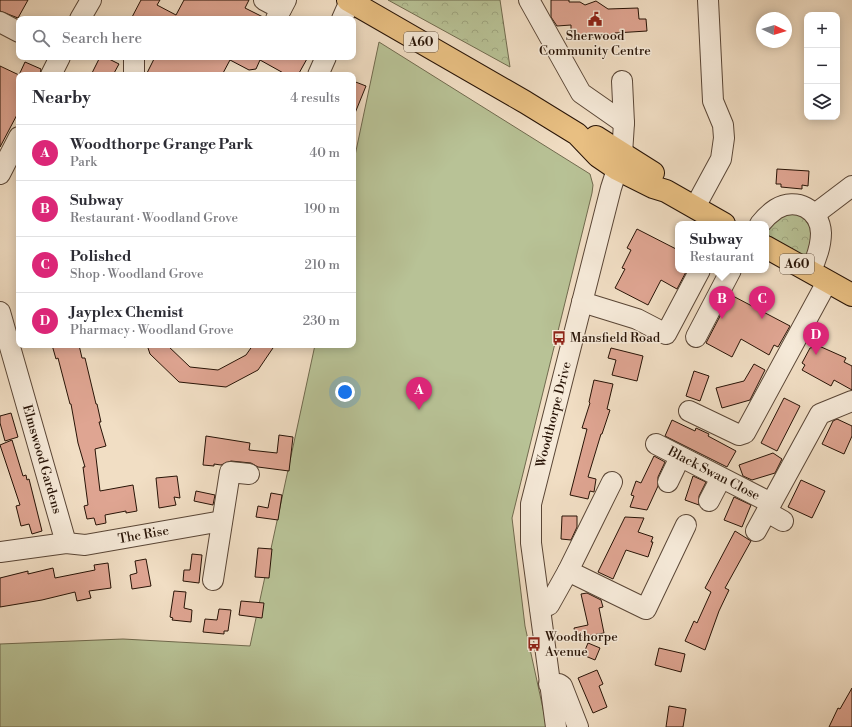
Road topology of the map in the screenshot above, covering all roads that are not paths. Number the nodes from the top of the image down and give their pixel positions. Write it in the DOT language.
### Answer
graph roads {
  1 [pos="91,0"];
  2 [pos="264,0"];
  3 [pos="529,0"];
  4 [pos="708,0"];
  5 [pos="347,7"];
  6 [pos="281,9"];
  7 [pos="82,16"];
  8 [pos="0,22"];
  9 [pos="16,30"];
  10 [pos="58,60"];
  11 [pos="134,60"];
  12 [pos="325,60"];
  13 [pos="52,72"];
  14 [pos="134,72"];
  15 [pos="319,72"];
  16 [pos="622,81"];
  17 [pos="624,122"];
  18 [pos="16,143"];
  19 [pos="620,161"];
  20 [pos="0,174"];
  21 [pos="852,186"];
  22 [pos="695,207"];
  23 [pos="815,214"];
  24 [pos="719,221"];
  25 [pos="763,221"];
  26 [pos="769,249"];
  27 [pos="698,273"];
  28 [pos="729,273"];
  29 [pos="818,277"];
  30 [pos="852,295"];
  31 [pos="582,302"];
  32 [pos="0,312"];
  33 [pos="696,337"];
  34 [pos="852,401"];
  35 [pos="689,411"];
  36 [pos="656,444"];
  37 [pos="680,457"];
  38 [pos="248,474"];
  39 [pos="722,478"];
  40 [pos="612,482"];
  41 [pos="668,482"];
  42 [pos="709,501"];
  43 [pos="774,512"];
  44 [pos="222,521"];
  45 [pos="686,525"];
  46 [pos="756,531"];
  47 [pos="66,543"];
  48 [pos="0,552"];
  49 [pos="568,571"];
  50 [pos="213,580"];
  51 [pos="540,608"];
  52 [pos="549,684"];
  53 [pos="556,727"];
  54 [pos="578,727"];
  1 -- 7 [label="street"];
  2 -- 6 [label="street"];
  3 -- 17 [label="street"];
  4 -- 22 [label="street"];
  5 -- 19 [label="highway, A60"];
  8 -- 9 [label="street"];
  10 -- 13 [label="street"];
  11 -- 14 [label="street"];
  12 -- 15 [label="street"];
  16 -- 17 [label="street, Woodthorpe Drive"];
  17 -- 19 [label="street, Woodthorpe Drive"];
  18 -- 20 [label="street"];
  19 -- 22 [label="highway, A60"];
  19 -- 31 [label="street, Woodthorpe Drive"];
  21 -- 23 [label="street"];
  22 -- 24 [label="highway, A60"];
  23 -- 25 [label="street"];
  23 -- 29 [label="street"];
  26 -- 29 [label="highway, A60"];
  27 -- 31 [label="street"];
  28 -- 33 [label="street"];
  29 -- 30 [label="highway, A60"];
  29 -- 35 [label="street"];
  31 -- 51 [label="street, Woodthorpe Drive"];
  32 -- 47 [label="street, Elmswood Gardens"];
  34 -- 43 [label="street, Black Swan Close"];
  36 -- 37 [label="street, Black Swan Close"];
  37 -- 39 [label="street, Black Swan Close"];
  37 -- 41 [label="street"];
  38 -- 44 [label="street"];
  39 -- 42 [label="street"];
  39 -- 43 [label="street, Black Swan Close"];
  40 -- 49 [label="street"];
  43 -- 46 [label="street, Black Swan Close"];
  44 -- 47 [label="street, The Rise"];
  44 -- 50 [label="street"];
  45 -- 49 [label="street"];
  47 -- 48 [label="street"];
  49 -- 51 [label="street"];
  51 -- 52 [label="street, Woodthorpe Drive"];
  52 -- 53 [label="street, Woodthorpe Drive"];
  52 -- 54 [label="street"];
}
